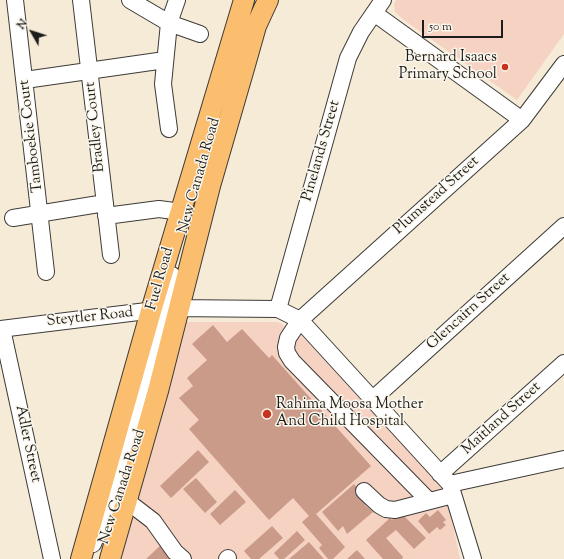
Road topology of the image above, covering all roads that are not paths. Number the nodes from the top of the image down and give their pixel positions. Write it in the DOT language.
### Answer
graph roads {
  1 [pos="15,0"];
  2 [pos="81,0"];
  3 [pos="130,0"];
  4 [pos="177,0"];
  5 [pos="244,0"];
  6 [pos="251,0"];
  7 [pos="261,0"];
  8 [pos="268,0"];
  9 [pos="383,0"];
  10 [pos="374,13"];
  11 [pos="169,23"];
  12 [pos="200,34"];
  13 [pos="165,60"];
  14 [pos="564,64"];
  15 [pos="90,70"];
  16 [pos="25,80"];
  17 [pos="522,120"];
  18 [pos="169,129"];
  19 [pos="106,209"];
  20 [pos="180,212"];
  21 [pos="40,213"];
  22 [pos="13,218"];
  23 [pos="564,226"];
  24 [pos="111,255"];
  25 [pos="46,272"];
  26 [pos="166,309"];
  27 [pos="278,309"];
  28 [pos="300,320"];
  29 [pos="1,329"];
  30 [pos="564,363"];
  31 [pos="374,399"];
  32 [pos="468,449"];
  33 [pos="564,459"];
  34 [pos="479,477"];
  35 [pos="448,484"];
  36 [pos="364,491"];
  37 [pos="127,501"];
  38 [pos="429,501"];
  39 [pos="52,559"];
  40 [pos="81,559"];
  41 [pos="88,559"];
  42 [pos="100,559"];
  43 [pos="110,559"];
  44 [pos="183,559"];
  45 [pos="473,559"];
  1 -- 16 [label="street, Tamboekie Court"];
  2 -- 15 [label="street, Bradley Court"];
  3 -- 11 [label="street"];
  4 -- 11 [label="street"];
  5 -- 20 [label="main road, Fuel Road"];
  6 -- 26 [label="street, New Canada Road"];
  7 -- 26 [label="street, New Canada Road"];
  8 -- 26 [label="main road, Fuel Road"];
  9 -- 10 [label="street, Pinelands Street"];
  10 -- 17 [label="street"];
  10 -- 27 [label="street, Pinelands Street"];
  11 -- 12 [label="street"];
  11 -- 13 [label="street"];
  13 -- 15 [label="street"];
  13 -- 18 [label="street"];
  14 -- 17 [label="street, Plumstead Street"];
  15 -- 16 [label="street"];
  15 -- 19 [label="street, Bradley Court"];
  16 -- 21 [label="street, Tamboekie Court"];
  17 -- 28 [label="street, Plumstead Street"];
  19 -- 20 [label="street"];
  19 -- 21 [label="street"];
  19 -- 24 [label="street, Bradley Court"];
  20 -- 26 [label="main road, Fuel Road"];
  21 -- 22 [label="street"];
  21 -- 25 [label="street, Tamboekie Court"];
  23 -- 31 [label="street, Glencairn Street"];
  26 -- 27 [label="street, Steytler Road"];
  26 -- 29 [label="street, Steytler Road"];
  26 -- 37 [label="main road, Fuel Road"];
  26 -- 40 [label="main road, Fuel Road"];
  26 -- 41 [label="street, New Canada Road"];
  26 -- 42 [label="street, New Canada Road"];
  27 -- 28 [label="street"];
  28 -- 31 [label="street"];
  28 -- 38 [label="street, Plumstead Street"];
  29 -- 39 [label="street, Adler Street"];
  30 -- 32 [label="street, Maitland Street"];
  31 -- 35 [label="street"];
  32 -- 34 [label="street"];
  32 -- 35 [label="street, Maitland Street"];
  33 -- 34 [label="street"];
  34 -- 35 [label="street"];
  35 -- 38 [label="street"];
  35 -- 45 [label="street"];
  36 -- 38 [label="street"];
  37 -- 43 [label="main road, Fuel Road"];
  37 -- 44 [label="street"];
}
